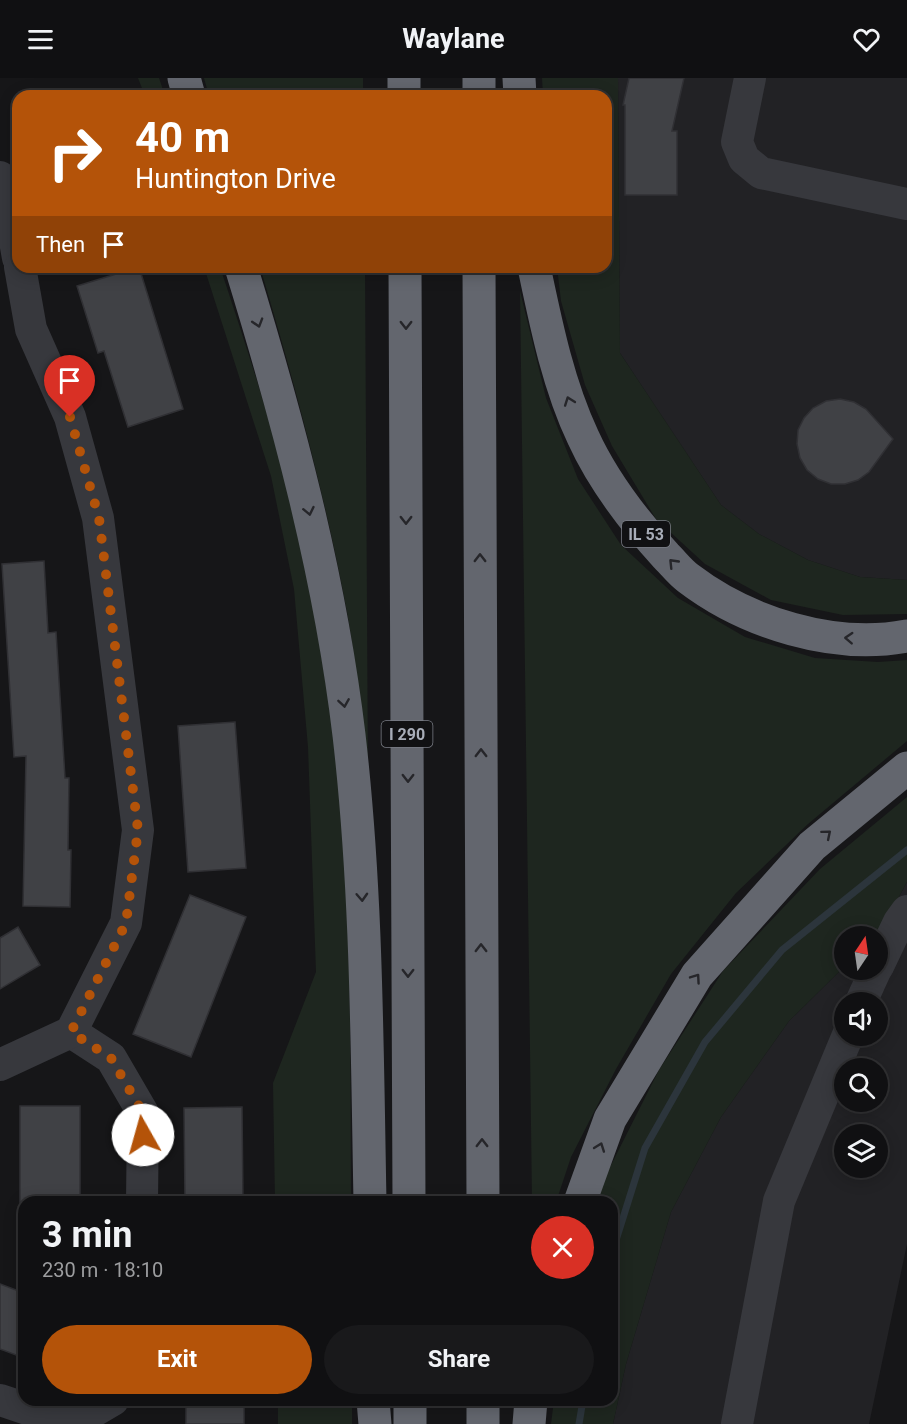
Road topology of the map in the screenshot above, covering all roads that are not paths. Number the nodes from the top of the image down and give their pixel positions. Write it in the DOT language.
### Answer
graph roads {
  1 [pos="750,78"];
  2 [pos="0,177"];
  3 [pos="907,204"];
  4 [pos="12,225"];
  5 [pos="21,273"];
  6 [pos="243,273"];
  7 [pos="405,273"];
  8 [pos="479,273"];
  9 [pos="535,273"];
  10 [pos="907,636"];
  11 [pos="907,768"];
  12 [pos="907,911"];
  13 [pos="888,945"];
  14 [pos="71,1032"];
  15 [pos="843,1046"];
  16 [pos="0,1065"];
  17 [pos="142,1196"];
  18 [pos="370,1196"];
  19 [pos="410,1196"];
  20 [pos="483,1196"];
  21 [pos="582,1196"];
  22 [pos="0,1400"];
  23 [pos="18,1406"];
  24 [pos="18,1406"];
  25 [pos="103,1406"];
  26 [pos="374,1406"];
  27 [pos="410,1406"];
  28 [pos="483,1406"];
  29 [pos="530,1406"];
  30 [pos="375,1424"];
  31 [pos="410,1424"];
  32 [pos="483,1424"];
  33 [pos="529,1424"];
  34 [pos="737,1424"];
  1 -- 3 [label="street"];
  2 -- 4 [label="street"];
  5 -- 14 [label="street"];
  6 -- 18 [label="highway, one-way"];
  7 -- 19 [label="highway, I 290, one-way"];
  20 -- 8 [label="highway, one-way"];
  10 -- 9 [label="highway, IL 53, one-way"];
  21 -- 11 [label="highway, one-way"];
  12 -- 13 [label="street"];
  14 -- 16 [label="street"];
  14 -- 17 [label="street"];
  15 -- 34 [label="street"];
  22 -- 23 [label="street"];
  24 -- 25 [label="street"];
  26 -- 30 [label="highway"];
  27 -- 31 [label="highway"];
  28 -- 32 [label="highway"];
  29 -- 33 [label="highway"];
}
